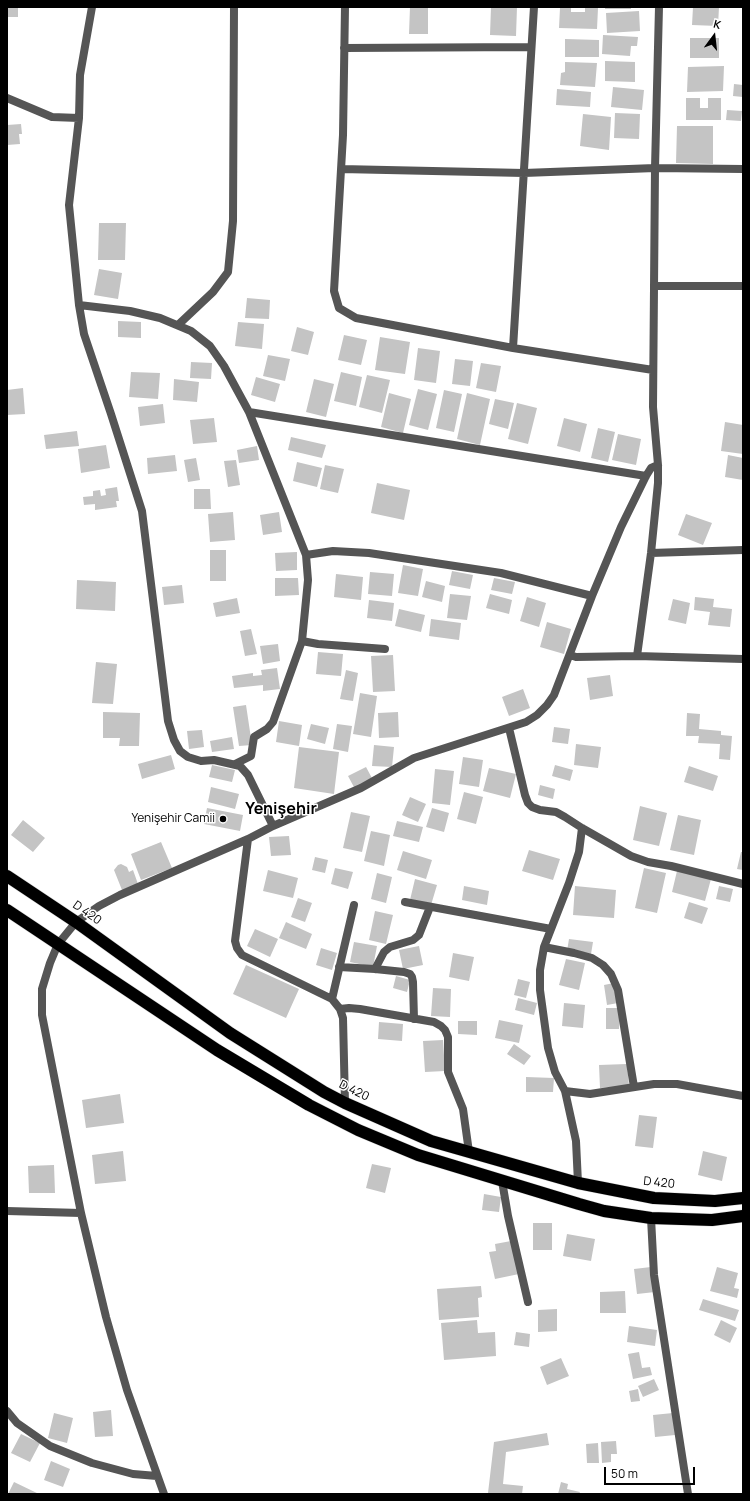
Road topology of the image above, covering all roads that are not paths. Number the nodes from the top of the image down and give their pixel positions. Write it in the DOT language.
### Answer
graph roads {
  1 [pos="92,7"];
  2 [pos="234,7"];
  3 [pos="345,7"];
  4 [pos="534,7"];
  5 [pos="659,7"];
  6 [pos="531,47"];
  7 [pos="344,48"];
  8 [pos="7,98"];
  9 [pos="79,118"];
  10 [pos="655,168"];
  11 [pos="743,168"];
  12 [pos="341,169"];
  13 [pos="524,173"];
  14 [pos="654,286"];
  15 [pos="743,286"];
  16 [pos="79,305"];
  17 [pos="178,326"];
  18 [pos="513,348"];
  19 [pos="653,370"];
  20 [pos="249,412"];
  21 [pos="658,465"];
  22 [pos="646,476"];
  23 [pos="743,550"];
  24 [pos="651,554"];
  25 [pos="306,555"];
  26 [pos="592,596"];
  27 [pos="302,641"];
  28 [pos="385,649"];
  29 [pos="570,655"];
  30 [pos="637,656"];
  31 [pos="743,659"];
  32 [pos="509,728"];
  33 [pos="235,764"];
  34 [pos="273,826"];
  35 [pos="582,828"];
  36 [pos="248,839"];
  37 [pos="7,876"];
  38 [pos="743,884"];
  39 [pos="405,902"];
  40 [pos="354,905"];
  41 [pos="430,907"];
  42 [pos="7,910"];
  43 [pos="76,922"];
  44 [pos="551,929"];
  45 [pos="58,944"];
  46 [pos="544,947"];
  47 [pos="339,967"];
  48 [pos="374,969"];
  49 [pos="332,999"];
  50 [pos="340,1009"];
  51 [pos="414,1018"];
  52 [pos="634,1087"];
  53 [pos="565,1091"];
  54 [pos="743,1096"];
  55 [pos="345,1103"];
  56 [pos="469,1152"];
  57 [pos="502,1181"];
  58 [pos="578,1183"];
  59 [pos="743,1198"];
  60 [pos="7,1212"];
  61 [pos="80,1213"];
  62 [pos="743,1216"];
  63 [pos="651,1218"];
  64 [pos="528,1302"];
  65 [pos="7,1411"];
  66 [pos="158,1476"];
  67 [pos="164,1494"];
  68 [pos="688,1494"];
  1 -- 9 [label="street"];
  2 -- 17 [label="street"];
  3 -- 7 [label="street"];
  4 -- 6 [label="street"];
  5 -- 10 [label="street"];
  6 -- 7 [label="street"];
  6 -- 13 [label="street"];
  7 -- 12 [label="street"];
  8 -- 9 [label="street"];
  9 -- 16 [label="street"];
  10 -- 11 [label="street"];
  10 -- 13 [label="street"];
  10 -- 14 [label="street"];
  12 -- 13 [label="street"];
  12 -- 18 [label="street"];
  13 -- 18 [label="street"];
  14 -- 15 [label="street"];
  14 -- 19 [label="street"];
  16 -- 17 [label="street"];
  16 -- 33 [label="street"];
  17 -- 20 [label="street"];
  18 -- 19 [label="street"];
  19 -- 21 [label="street"];
  20 -- 22 [label="street"];
  20 -- 25 [label="street"];
  21 -- 22 [label="street"];
  21 -- 24 [label="street"];
  22 -- 26 [label="street"];
  23 -- 24 [label="street"];
  24 -- 30 [label="street"];
  25 -- 26 [label="street"];
  25 -- 27 [label="street"];
  26 -- 29 [label="street"];
  27 -- 28 [label="street"];
  27 -- 33 [label="street"];
  29 -- 30 [label="street"];
  29 -- 32 [label="street"];
  30 -- 31 [label="street"];
  32 -- 34 [label="street"];
  32 -- 35 [label="street"];
  33 -- 34 [label="street"];
  34 -- 36 [label="street"];
  35 -- 38 [label="street"];
  35 -- 44 [label="street"];
  36 -- 43 [label="street"];
  36 -- 49 [label="street"];
  37 -- 43 [label="highway, D 420"];
  39 -- 41 [label="street"];
  40 -- 47 [label="street"];
  41 -- 44 [label="street"];
  41 -- 48 [label="street"];
  42 -- 45 [label="highway"];
  43 -- 45 [label="street"];
  43 -- 55 [label="highway, D 420"];
  44 -- 46 [label="street"];
  45 -- 57 [label="highway"];
  45 -- 61 [label="street"];
  46 -- 52 [label="street"];
  46 -- 53 [label="street"];
  47 -- 48 [label="street"];
  47 -- 49 [label="street"];
  48 -- 51 [label="street"];
  49 -- 50 [label="street"];
  50 -- 51 [label="street"];
  50 -- 55 [label="street"];
  51 -- 56 [label="street"];
  52 -- 53 [label="street"];
  52 -- 54 [label="street"];
  53 -- 58 [label="street"];
  55 -- 56 [label="highway, D 420"];
  56 -- 58 [label="highway, D 420"];
  57 -- 63 [label="highway"];
  57 -- 64 [label="street"];
  58 -- 59 [label="highway, D 420"];
  60 -- 61 [label="street"];
  61 -- 66 [label="street"];
  62 -- 63 [label="highway"];
  63 -- 68 [label="street"];
  65 -- 66 [label="street"];
  66 -- 67 [label="street"];
}
